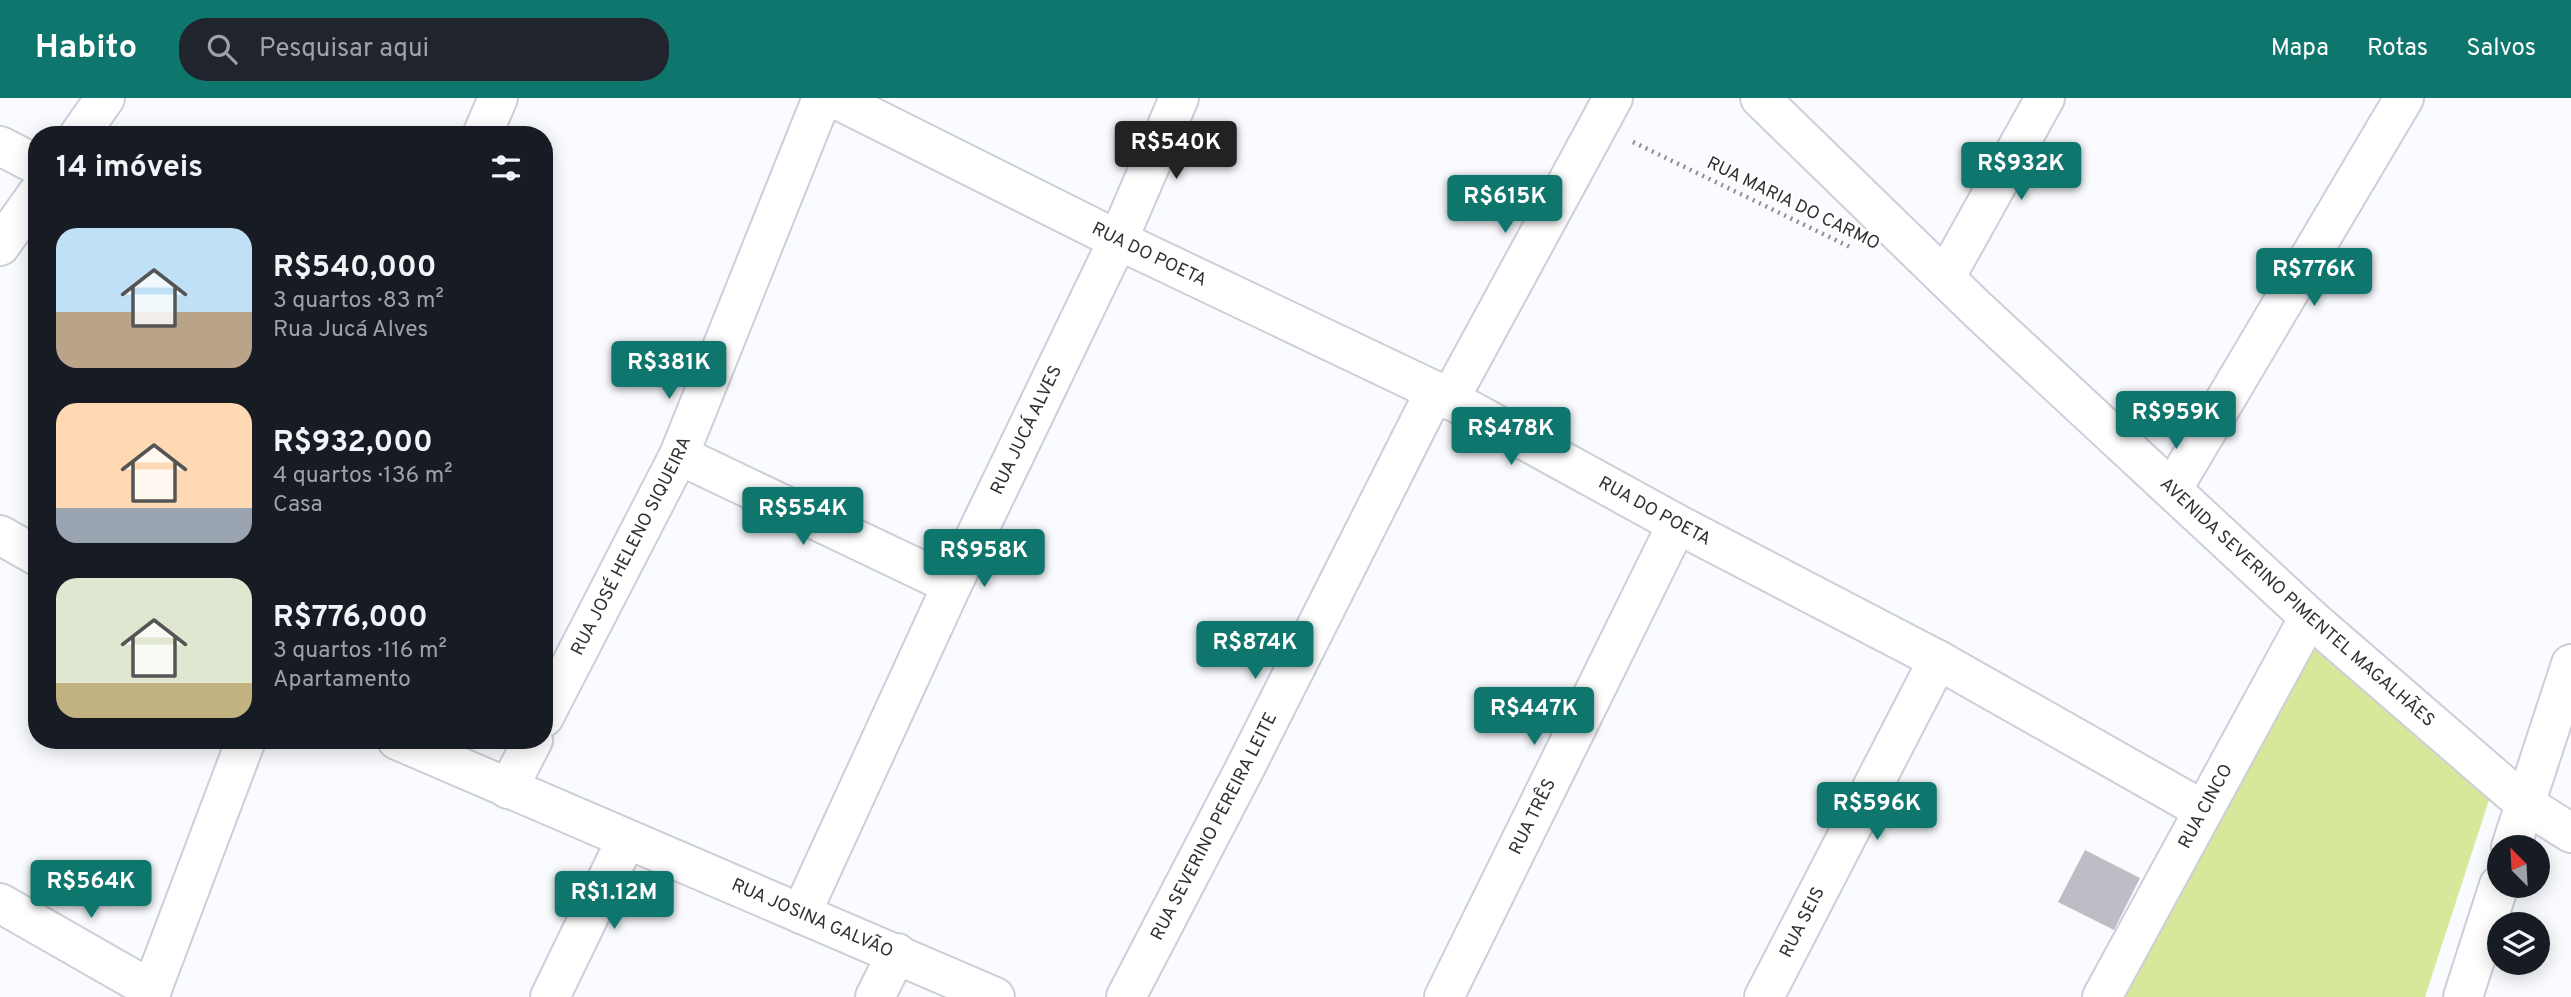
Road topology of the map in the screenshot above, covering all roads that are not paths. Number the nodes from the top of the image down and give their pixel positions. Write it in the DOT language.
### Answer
graph roads {
  1 [pos="104,98"];
  2 [pos="498,98"];
  3 [pos="822,98"];
  4 [pos="834,98"];
  5 [pos="1179,98"];
  6 [pos="1760,98"];
  7 [pos="2045,98"];
  8 [pos="2404,98"];
  9 [pos="1606,112"];
  10 [pos="85,126"];
  11 [pos="486,126"];
  12 [pos="0,146"];
  13 [pos="28,160"];
  14 [pos="28,207"];
  15 [pos="1118,240"];
  16 [pos="0,246"];
  17 [pos="1945,278"];
  18 [pos="1442,396"];
  19 [pos="679,455"];
  20 [pos="2173,488"];
  21 [pos="1677,524"];
  22 [pos="0,535"];
  23 [pos="28,551"];
  24 [pos="953,585"];
  25 [pos="2309,617"];
  26 [pos="1938,660"];
  27 [pos="2571,664"];
  28 [pos="553,700"];
  29 [pos="243,749"];
  30 [pos="417,749"];
  31 [pos="528,749"];
  32 [pos="508,789"];
  33 [pos="2525,804"];
  34 [pos="2203,810"];
  35 [pos="2571,833"];
  36 [pos="2515,835"];
  37 [pos="626,840"];
  38 [pos="2495,898"];
  39 [pos="0,903"];
  40 [pos="801,914"];
  41 [pos="897,953"];
  42 [pos="150,993"];
  43 [pos="550,997"];
  44 [pos="875,997"];
  45 [pos="995,997"];
  46 [pos="1126,997"];
  47 [pos="1444,997"];
  48 [pos="1764,997"];
  49 [pos="2102,997"];
  50 [pos="2463,997"];
  1 -- 10 [label="street"];
  2 -- 11 [label="street"];
  3 -- 19 [label="street, RUA JOSÉ HELENO SIQUEIRA"];
  4 -- 15 [label="street, RUA DO POETA"];
  5 -- 15 [label="street, RUA JUCÁ ALVES"];
  6 -- 17 [label="street, AVENIDA SEVERINO PIMENTEL MAGALHÃES"];
  7 -- 17 [label="street"];
  8 -- 20 [label="street"];
  9 -- 18 [label="street, RUA SEVERINO PEREIRA LEITE"];
  12 -- 13 [label="street"];
  14 -- 16 [label="street"];
  15 -- 18 [label="street, RUA DO POETA"];
  15 -- 24 [label="street, RUA JUCÁ ALVES"];
  17 -- 20 [label="street, AVENIDA SEVERINO PIMENTEL MAGALHÃES"];
  18 -- 21 [label="street, RUA DO POETA"];
  18 -- 46 [label="street, RUA SEVERINO PEREIRA LEITE"];
  19 -- 24 [label="street"];
  19 -- 28 [label="street, RUA JOSÉ HELENO SIQUEIRA"];
  20 -- 25 [label="street, AVENIDA SEVERINO PIMENTEL MAGALHÃES"];
  21 -- 26 [label="street, RUA DO POETA"];
  21 -- 47 [label="street, RUA TRÊS"];
  22 -- 23 [label="street"];
  24 -- 40 [label="street, RUA JUCÁ ALVES"];
  25 -- 33 [label="street, AVENIDA SEVERINO PIMENTEL MAGALHÃES"];
  25 -- 34 [label="street, RUA CINCO"];
  26 -- 34 [label="street, RUA DO POETA"];
  26 -- 48 [label="street, RUA SEIS"];
  27 -- 33 [label="street"];
  29 -- 42 [label="street"];
  30 -- 32 [label="street, RUA JOSINA GALVÃO"];
  31 -- 32 [label="street"];
  32 -- 37 [label="street, RUA JOSINA GALVÃO"];
  33 -- 35 [label="street, AVENIDA SEVERINO PIMENTEL MAGALHÃES"];
  33 -- 36 [label="street"];
  34 -- 49 [label="street, RUA CINCO"];
  37 -- 40 [label="street, RUA JOSINA GALVÃO"];
  37 -- 43 [label="street"];
  38 -- 50 [label="street"];
  39 -- 42 [label="street"];
  40 -- 41 [label="street, RUA JOSINA GALVÃO"];
  41 -- 44 [label="street"];
  41 -- 45 [label="street, RUA JOSINA GALVÃO"];
}
